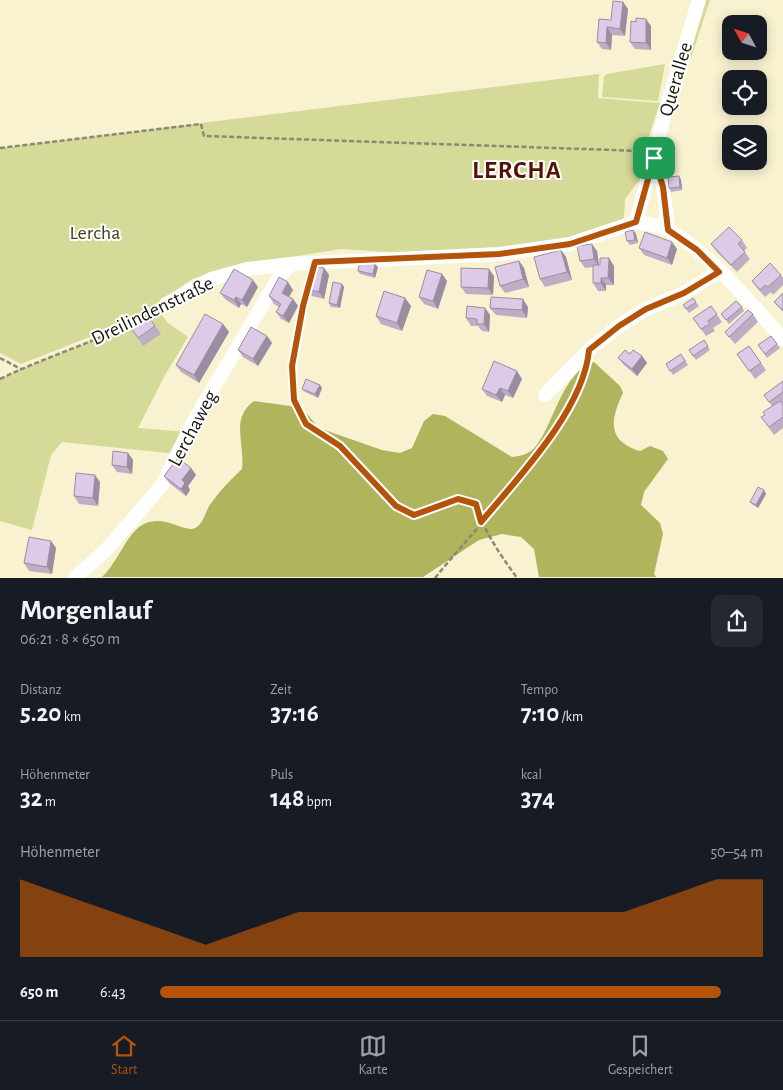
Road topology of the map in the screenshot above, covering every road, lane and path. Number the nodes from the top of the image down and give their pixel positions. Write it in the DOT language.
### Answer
graph roads {
  1 [pos="699,0"];
  2 [pos="0,148"];
  3 [pos="655,154"];
  4 [pos="636,222"];
  5 [pos="668,230"];
  6 [pos="315,262"];
  7 [pos="291,264"];
  8 [pos="719,272"];
  9 [pos="166,304"];
  10 [pos="783,339"];
  11 [pos="589,350"];
  12 [pos="0,358"];
  13 [pos="21,369"];
  14 [pos="0,380"];
  15 [pos="545,395"];
  16 [pos="481,522"];
  17 [pos="75,578"];
  18 [pos="435,578"];
  19 [pos="517,578"];
  1 -- 3 [label="street, Querallee"];
  2 -- 3 [label="path"];
  3 -- 4 [label="street, Querallee"];
  3 -- 5 [label="street"];
  4 -- 5 [label="street"];
  4 -- 6 [label="street, Dreilindenstraße"];
  5 -- 8 [label="street"];
  6 -- 7 [label="street, Dreilindenstraße"];
  6 -- 16 [label="path"];
  7 -- 9 [label="street, Dreilindenstraße"];
  7 -- 17 [label="street, Lerchaweg"];
  8 -- 10 [label="street"];
  8 -- 11 [label="street"];
  9 -- 13 [label="path, Dreilindenstraße"];
  11 -- 15 [label="street"];
  11 -- 16 [label="path"];
  12 -- 13 [label="path"];
  13 -- 14 [label="path, Dreilindenstraße"];
  16 -- 18 [label="path"];
  16 -- 19 [label="path"];
}
